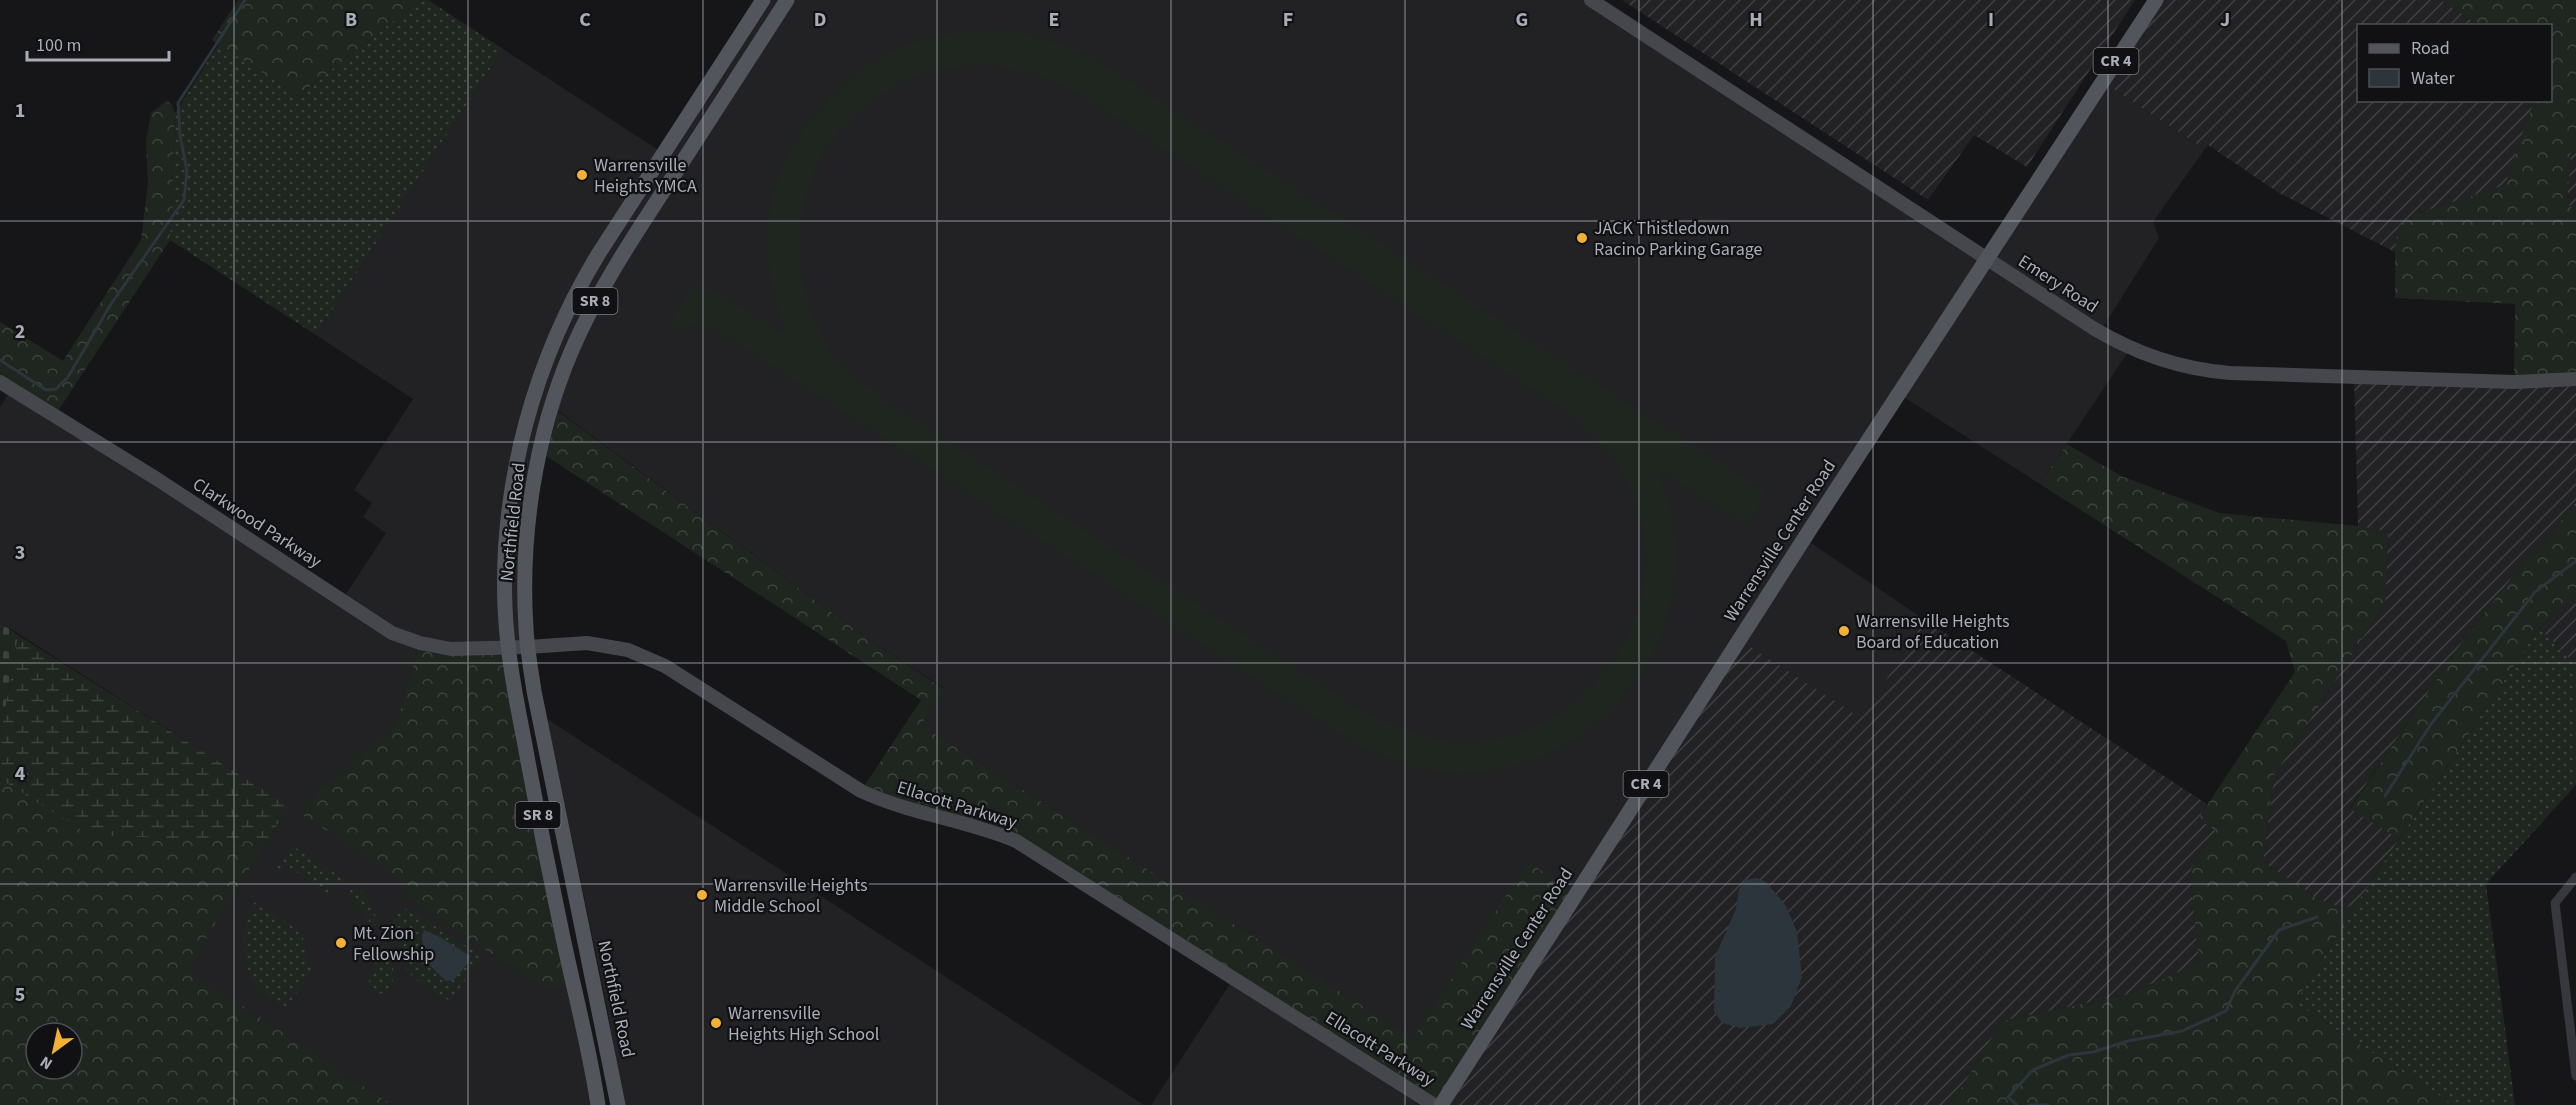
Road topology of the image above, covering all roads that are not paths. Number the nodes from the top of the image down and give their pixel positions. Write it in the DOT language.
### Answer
graph roads {
  1 [pos="763,0"];
  2 [pos="787,0"];
  3 [pos="1591,0"];
  4 [pos="2156,0"];
  5 [pos="724,61"];
  6 [pos="741,72"];
  7 [pos="668,146"];
  8 [pos="686,157"];
  9 [pos="1988,259"];
  10 [pos="2576,379"];
  11 [pos="0,382"];
  12 [pos="528,647"];
  13 [pos="508,648"];
  14 [pos="2576,877"];
  15 [pos="2572,1012"];
  16 [pos="2576,1076"];
  17 [pos="598,1105"];
  18 [pos="618,1105"];
  19 [pos="1434,1105"];
  20 [pos="1441,1105"];
  1 -- 5 [label="main road, Northfield Road / SR 8"];
  2 -- 6 [label="main road, Northfield Road / SR 8"];
  3 -- 9 [label="street, Emery Road"];
  4 -- 9 [label="main road, Warrensville Center Road / CR 4"];
  5 -- 6 [label="main road"];
  5 -- 7 [label="main road, Northfield Road / SR 8"];
  6 -- 8 [label="main road, Northfield Road / SR 8"];
  7 -- 8 [label="main road"];
  7 -- 13 [label="main road, Northfield Road / SR 8"];
  8 -- 12 [label="main road, Northfield Road / SR 8"];
  9 -- 10 [label="street, Emery Road"];
  9 -- 20 [label="main road, Warrensville Center Road / CR 4"];
  11 -- 13 [label="street, Clarkwood Parkway"];
  12 -- 13 [label="street, Ellacott Parkway"];
  12 -- 18 [label="main road, Northfield Road / SR 8"];
  12 -- 19 [label="street, Ellacott Parkway"];
  13 -- 17 [label="main road, Northfield Road / SR 8"];
  14 -- 15 [label="street"];
  15 -- 16 [label="street"];
}
